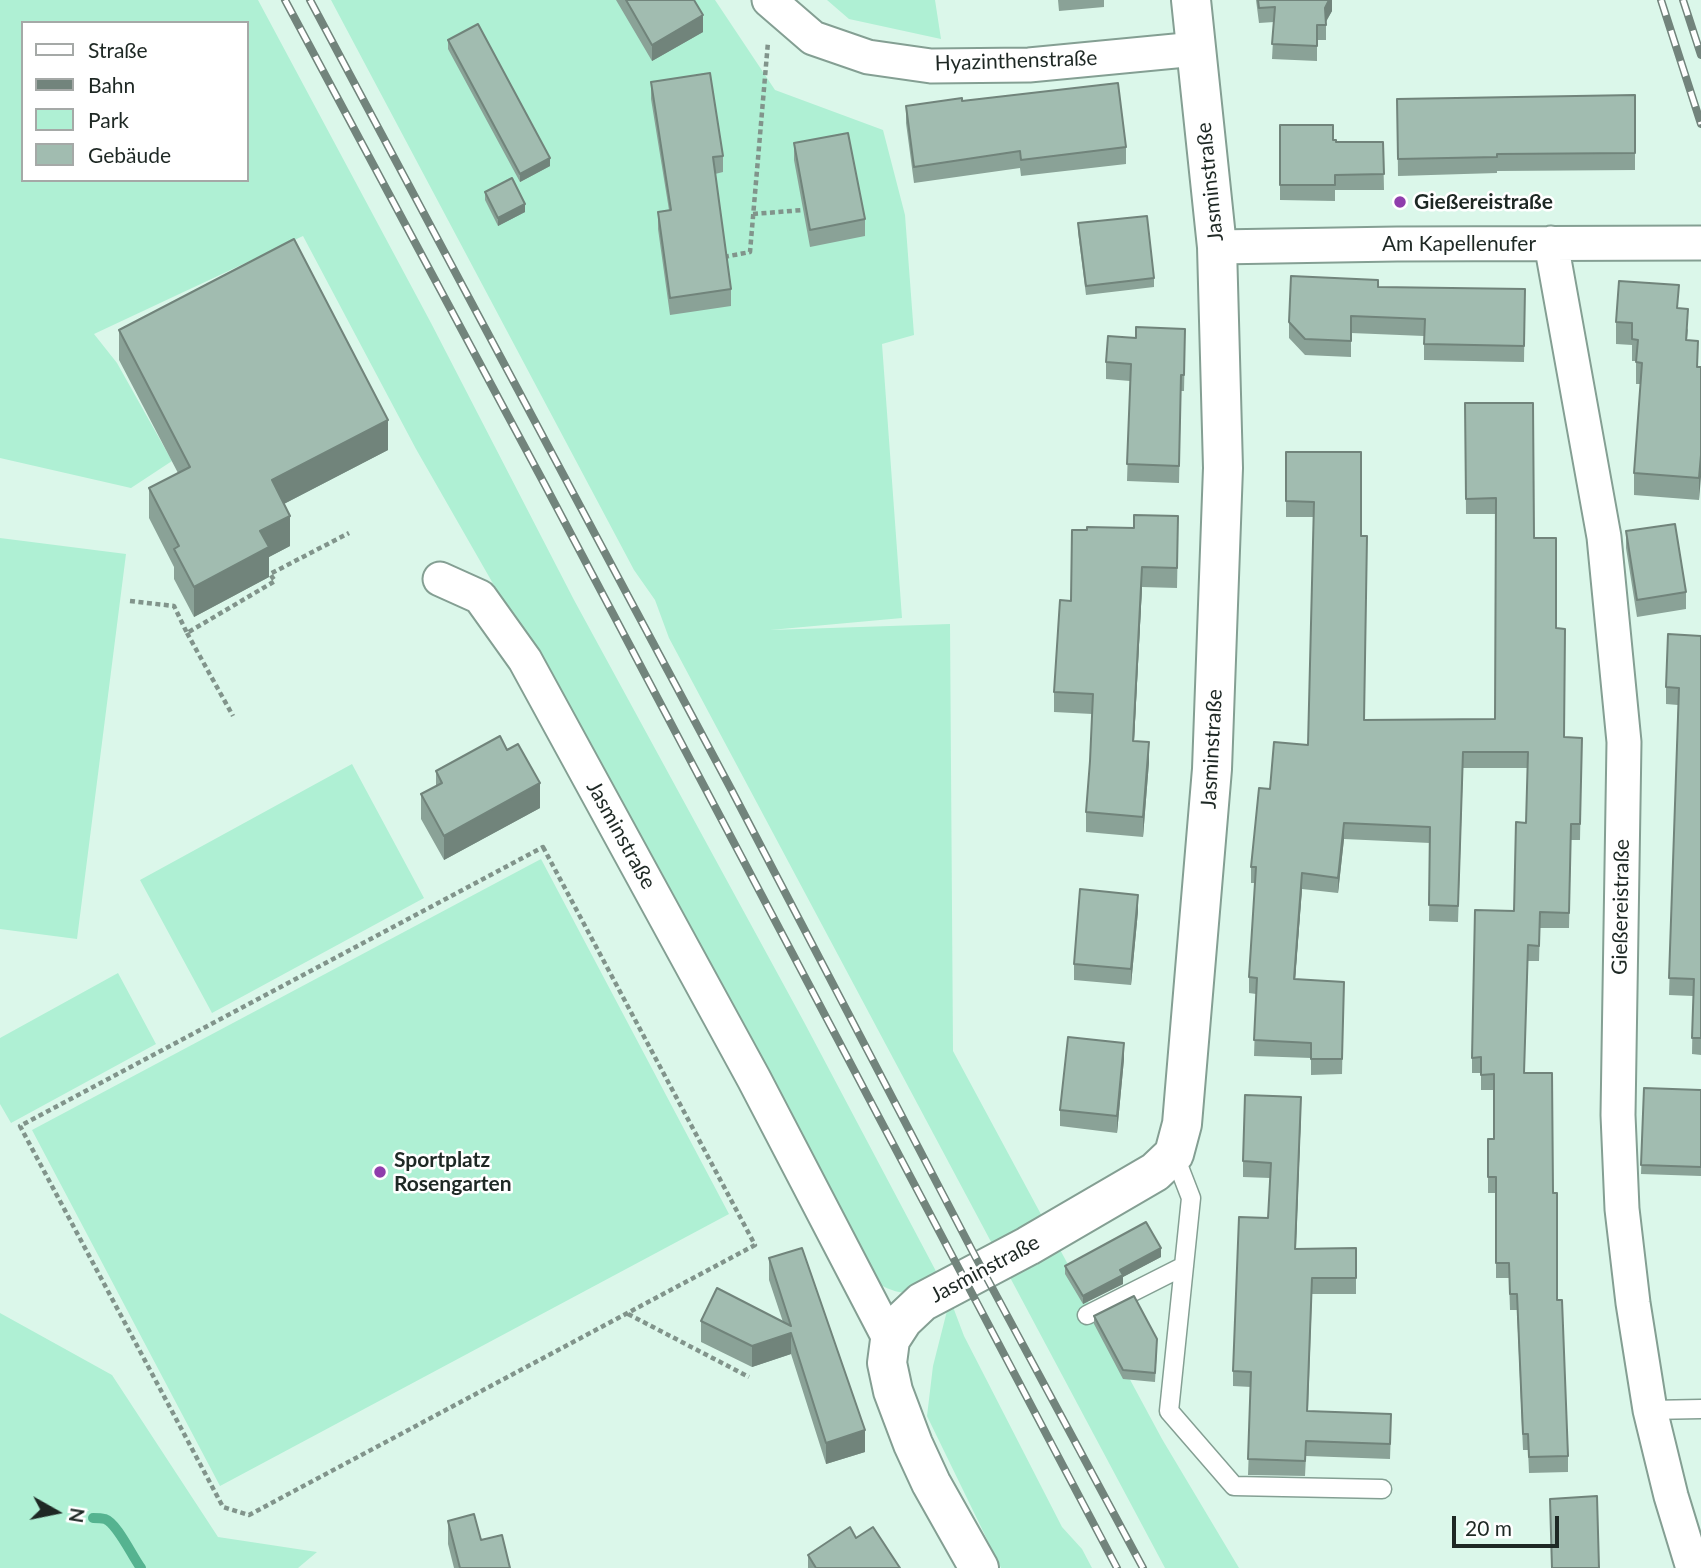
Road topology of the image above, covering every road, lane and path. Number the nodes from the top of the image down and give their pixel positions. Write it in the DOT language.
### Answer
graph roads {
  1 [pos="1191,0"];
  2 [pos="770,1"];
  3 [pos="1196,49"];
  4 [pos="803,210"];
  5 [pos="753,214"];
  6 [pos="1552,243"];
  7 [pos="1701,243"];
  8 [pos="1216,247"];
  9 [pos="724,257"];
  10 [pos="349,533"];
  11 [pos="440,579"];
  12 [pos="130,601"];
  13 [pos="187,633"];
  14 [pos="233,716"];
  15 [pos="1174,1154"];
  16 [pos="1184,1266"];
  17 [pos="627,1314"];
  18 [pos="1087,1315"];
  19 [pos="890,1340"];
  20 [pos="749,1377"];
  21 [pos="1701,1409"];
  22 [pos="1650,1410"];
  23 [pos="1382,1489"];
  24 [pos="979,1568"];
  25 [pos="1693,1568"];
  1 -- 3 [label="street, Jasminstraße"];
  2 -- 3 [label="street, Hyazinthenstraße"];
  2 -- 5 [label="path"];
  3 -- 8 [label="street, Jasminstraße"];
  4 -- 5 [label="path"];
  5 -- 9 [label="path"];
  6 -- 7 [label="street, Am Kapellenufer"];
  6 -- 8 [label="street, Am Kapellenufer"];
  6 -- 22 [label="street, Gießereistraße"];
  8 -- 15 [label="street, Jasminstraße"];
  10 -- 13 [label="path"];
  11 -- 19 [label="street, Jasminstraße"];
  12 -- 13 [label="path"];
  13 -- 14 [label="path"];
  15 -- 16 [label="lane"];
  15 -- 19 [label="street, Jasminstraße"];
  16 -- 18 [label="lane"];
  16 -- 23 [label="lane"];
  17 -- 17 [label="path"];
  17 -- 20 [label="path"];
  19 -- 24 [label="street, Jasminstraße"];
  21 -- 22 [label="lane"];
  22 -- 25 [label="street, Gießereistraße"];
}
